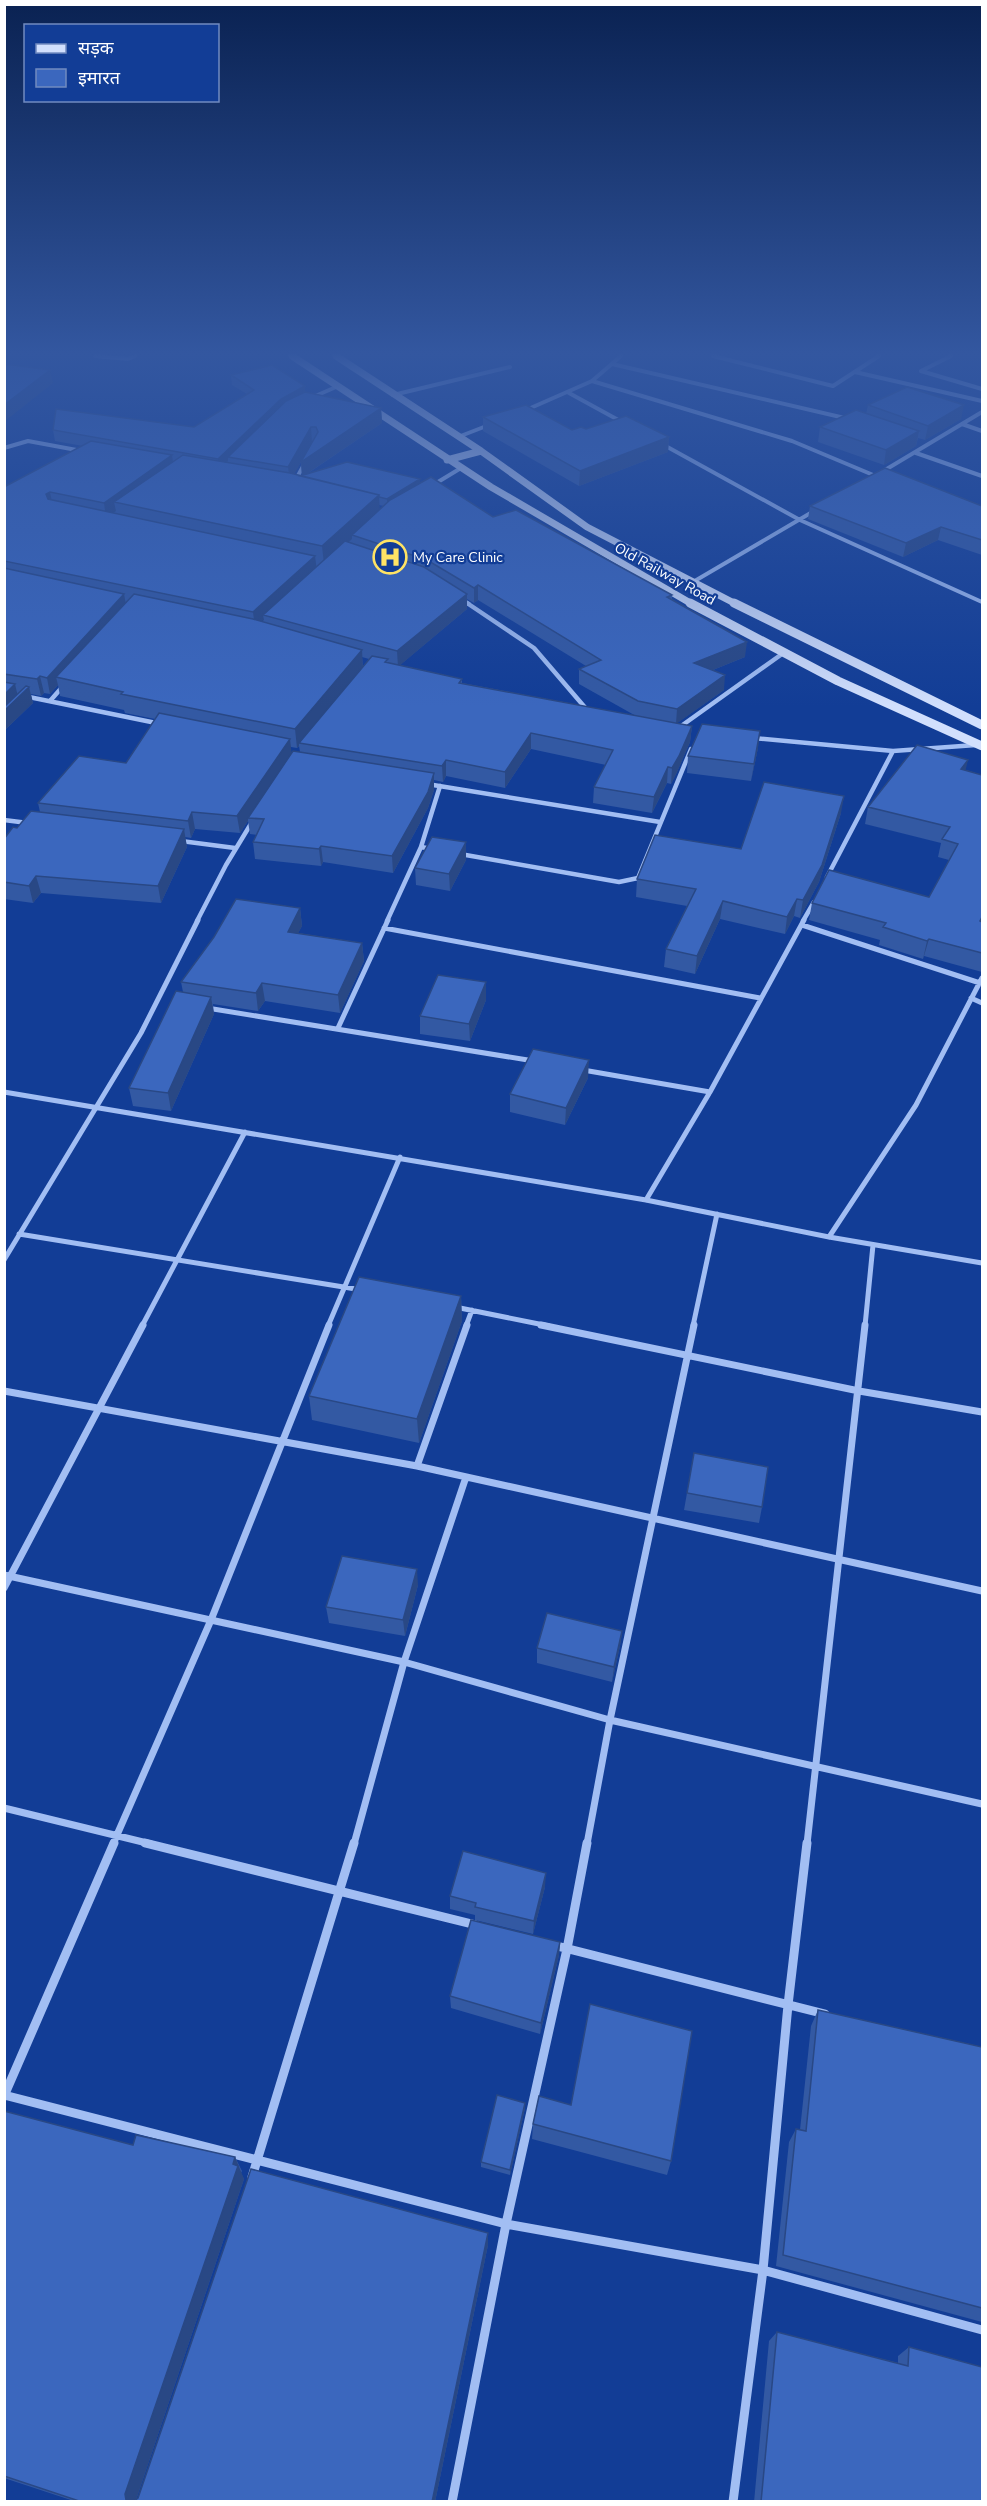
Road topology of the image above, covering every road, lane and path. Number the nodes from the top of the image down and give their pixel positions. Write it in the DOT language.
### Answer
graph roads {
  1 [pos="299,473"];
  2 [pos="453,473"];
  3 [pos="469,473"];
  4 [pos="512,473"];
  5 [pos="715,473"];
  6 [pos="868,473"];
  7 [pos="880,473"];
  8 [pos="875,476"];
  9 [pos="886,480"];
  10 [pos="866,481"];
  11 [pos="291,487"];
  12 [pos="424,490"];
  13 [pos="819,509"];
  14 [pos="800,520"];
  15 [pos="693,582"];
  16 [pos="460,598"];
  17 [pos="982,602"];
  18 [pos="782,654"];
  19 [pos="65,684"];
  20 [pos="21,696"];
  21 [pos="29,697"];
  22 [pos="50,700"];
  23 [pos="21,706"];
  24 [pos="577,708"];
  25 [pos="588,711"];
  26 [pos="599,713"];
  27 [pos="163,724"];
  28 [pos="982,725"];
  29 [pos="666,727"];
  30 [pos="677,729"];
  31 [pos="688,731"];
  32 [pos="744,737"];
  33 [pos="694,742"];
  34 [pos="981,746"];
  35 [pos="892,751"];
  36 [pos="418,783"];
  37 [pos="440,786"];
  38 [pos="254,819"];
  39 [pos="4,820"];
  40 [pos="660,822"];
  41 [pos="39,824"];
  42 [pos="177,841"];
  43 [pos="421,847"];
  44 [pos="235,848"];
  45 [pos="444,851"];
  46 [pos="456,853"];
  47 [pos="824,884"];
  48 [pos="818,894"];
  49 [pos="802,925"];
  50 [pos="384,928"];
  51 [pos="981,981"];
  52 [pos="760,998"];
  53 [pos="971,998"];
  54 [pos="159,1001"];
  55 [pos="170,1003"];
  56 [pos="982,1003"];
  57 [pos="203,1008"];
  58 [pos="338,1028"];
  59 [pos="547,1064"];
  60 [pos="571,1068"];
  61 [pos="4,1092"];
  62 [pos="710,1092"];
  63 [pos="99,1106"];
  64 [pos="245,1132"];
  65 [pos="400,1157"];
  66 [pos="646,1200"];
  67 [pos="717,1214"];
  68 [pos="19,1234"];
  69 [pos="829,1237"];
  70 [pos="873,1245"];
  71 [pos="180,1259"];
  72 [pos="4,1260"];
  73 [pos="982,1263"];
  74 [pos="345,1287"];
  75 [pos="368,1291"];
  76 [pos="449,1305"];
  77 [pos="472,1310"];
  78 [pos="687,1355"];
  79 [pos="4,1391"];
  80 [pos="859,1391"];
  81 [pos="100,1409"];
  82 [pos="982,1412"];
  83 [pos="283,1441"];
  84 [pos="417,1466"];
  85 [pos="466,1476"];
  86 [pos="652,1518"];
  87 [pos="839,1561"];
  88 [pos="7,1576"];
  89 [pos="4,1588"];
  90 [pos="982,1591"];
  91 [pos="211,1620"];
  92 [pos="404,1662"];
  93 [pos="610,1720"];
  94 [pos="814,1766"];
  95 [pos="982,1804"];
  96 [pos="4,1808"];
  97 [pos="116,1835"];
  98 [pos="341,1891"];
  99 [pos="488,1928"];
  100 [pos="544,1943"];
  101 [pos="567,1948"];
  102 [pos="788,2005"];
  103 [pos="834,2017"];
  104 [pos="5,2095"];
  105 [pos="258,2160"];
  106 [pos="250,2182"];
  107 [pos="506,2224"];
  108 [pos="763,2270"];
  109 [pos="982,2330"];
  110 [pos="452,2502"];
  111 [pos="734,2502"];
  1 -- 11 [label="street"];
  2 -- 12 [label="street"];
  3 -- 18 [label="main road, Old Railway Road"];
  4 -- 15 [label="main road, Old Railway Road"];
  5 -- 14 [label="street"];
  6 -- 8 [label="street"];
  7 -- 8 [label="street"];
  8 -- 9 [label="street"];
  8 -- 10 [label="street"];
  13 -- 14 [label="street"];
  14 -- 15 [label="street"];
  14 -- 17 [label="street"];
  15 -- 28 [label="main road, Old Railway Road"];
  16 -- 25 [label="street"];
  18 -- 30 [label="street"];
  18 -- 34 [label="main road, Old Railway Road"];
  19 -- 22 [label="street"];
  20 -- 21 [label="street"];
  21 -- 22 [label="street"];
  21 -- 23 [label="street"];
  22 -- 27 [label="street"];
  24 -- 25 [label="street"];
  25 -- 26 [label="street"];
  29 -- 30 [label="street"];
  30 -- 31 [label="street"];
  32 -- 35 [label="street"];
  33 -- 40 [label="street"];
  34 -- 35 [label="street"];
  35 -- 47 [label="street"];
  36 -- 37 [label="street"];
  37 -- 40 [label="street"];
  37 -- 43 [label="street"];
  38 -- 44 [label="street"];
  39 -- 41 [label="street"];
  40 -- 46 [label="street"];
  42 -- 44 [label="street"];
  43 -- 45 [label="street"];
  43 -- 50 [label="street"];
  44 -- 54 [label="street"];
  48 -- 49 [label="street"];
  49 -- 51 [label="street"];
  49 -- 52 [label="street"];
  50 -- 52 [label="street"];
  50 -- 58 [label="street"];
  51 -- 53 [label="street"];
  52 -- 62 [label="street"];
  53 -- 56 [label="street"];
  53 -- 69 [label="street"];
  54 -- 55 [label="street"];
  54 -- 63 [label="street"];
  57 -- 58 [label="street"];
  58 -- 59 [label="street"];
  60 -- 62 [label="street"];
  61 -- 63 [label="street"];
  62 -- 66 [label="street"];
  63 -- 64 [label="street"];
  63 -- 68 [label="street"];
  64 -- 65 [label="street"];
  64 -- 71 [label="street"];
  65 -- 66 [label="street"];
  65 -- 74 [label="street"];
  66 -- 67 [label="street"];
  67 -- 69 [label="street"];
  67 -- 78 [label="street"];
  68 -- 71 [label="street"];
  68 -- 72 [label="street"];
  69 -- 70 [label="street"];
  70 -- 73 [label="street"];
  70 -- 80 [label="street"];
  71 -- 74 [label="street"];
  71 -- 81 [label="street"];
  74 -- 75 [label="street"];
  74 -- 83 [label="street"];
  76 -- 77 [label="street"];
  77 -- 78 [label="street"];
  77 -- 84 [label="street"];
  78 -- 80 [label="street"];
  78 -- 86 [label="street"];
  79 -- 81 [label="street"];
  80 -- 82 [label="street"];
  80 -- 87 [label="street"];
  81 -- 83 [label="street"];
  81 -- 88 [label="street"];
  83 -- 84 [label="street"];
  83 -- 91 [label="street"];
  84 -- 85 [label="street"];
  85 -- 86 [label="street"];
  85 -- 92 [label="street"];
  86 -- 87 [label="street"];
  86 -- 93 [label="street"];
  87 -- 90 [label="street"];
  87 -- 94 [label="street"];
  88 -- 89 [label="street"];
  88 -- 91 [label="street"];
  91 -- 92 [label="street"];
  91 -- 97 [label="street"];
  92 -- 93 [label="street"];
  92 -- 98 [label="street"];
  93 -- 94 [label="street"];
  93 -- 101 [label="street"];
  94 -- 95 [label="street"];
  94 -- 102 [label="street"];
  96 -- 97 [label="street"];
  97 -- 98 [label="street"];
  97 -- 104 [label="street"];
  98 -- 99 [label="street"];
  98 -- 105 [label="street"];
  100 -- 101 [label="street"];
  101 -- 102 [label="street"];
  101 -- 107 [label="street"];
  102 -- 103 [label="street"];
  102 -- 108 [label="street"];
  104 -- 105 [label="street"];
  105 -- 106 [label="street"];
  105 -- 107 [label="street"];
  107 -- 108 [label="street"];
  107 -- 110 [label="street"];
  108 -- 109 [label="street"];
  108 -- 111 [label="street"];
}
